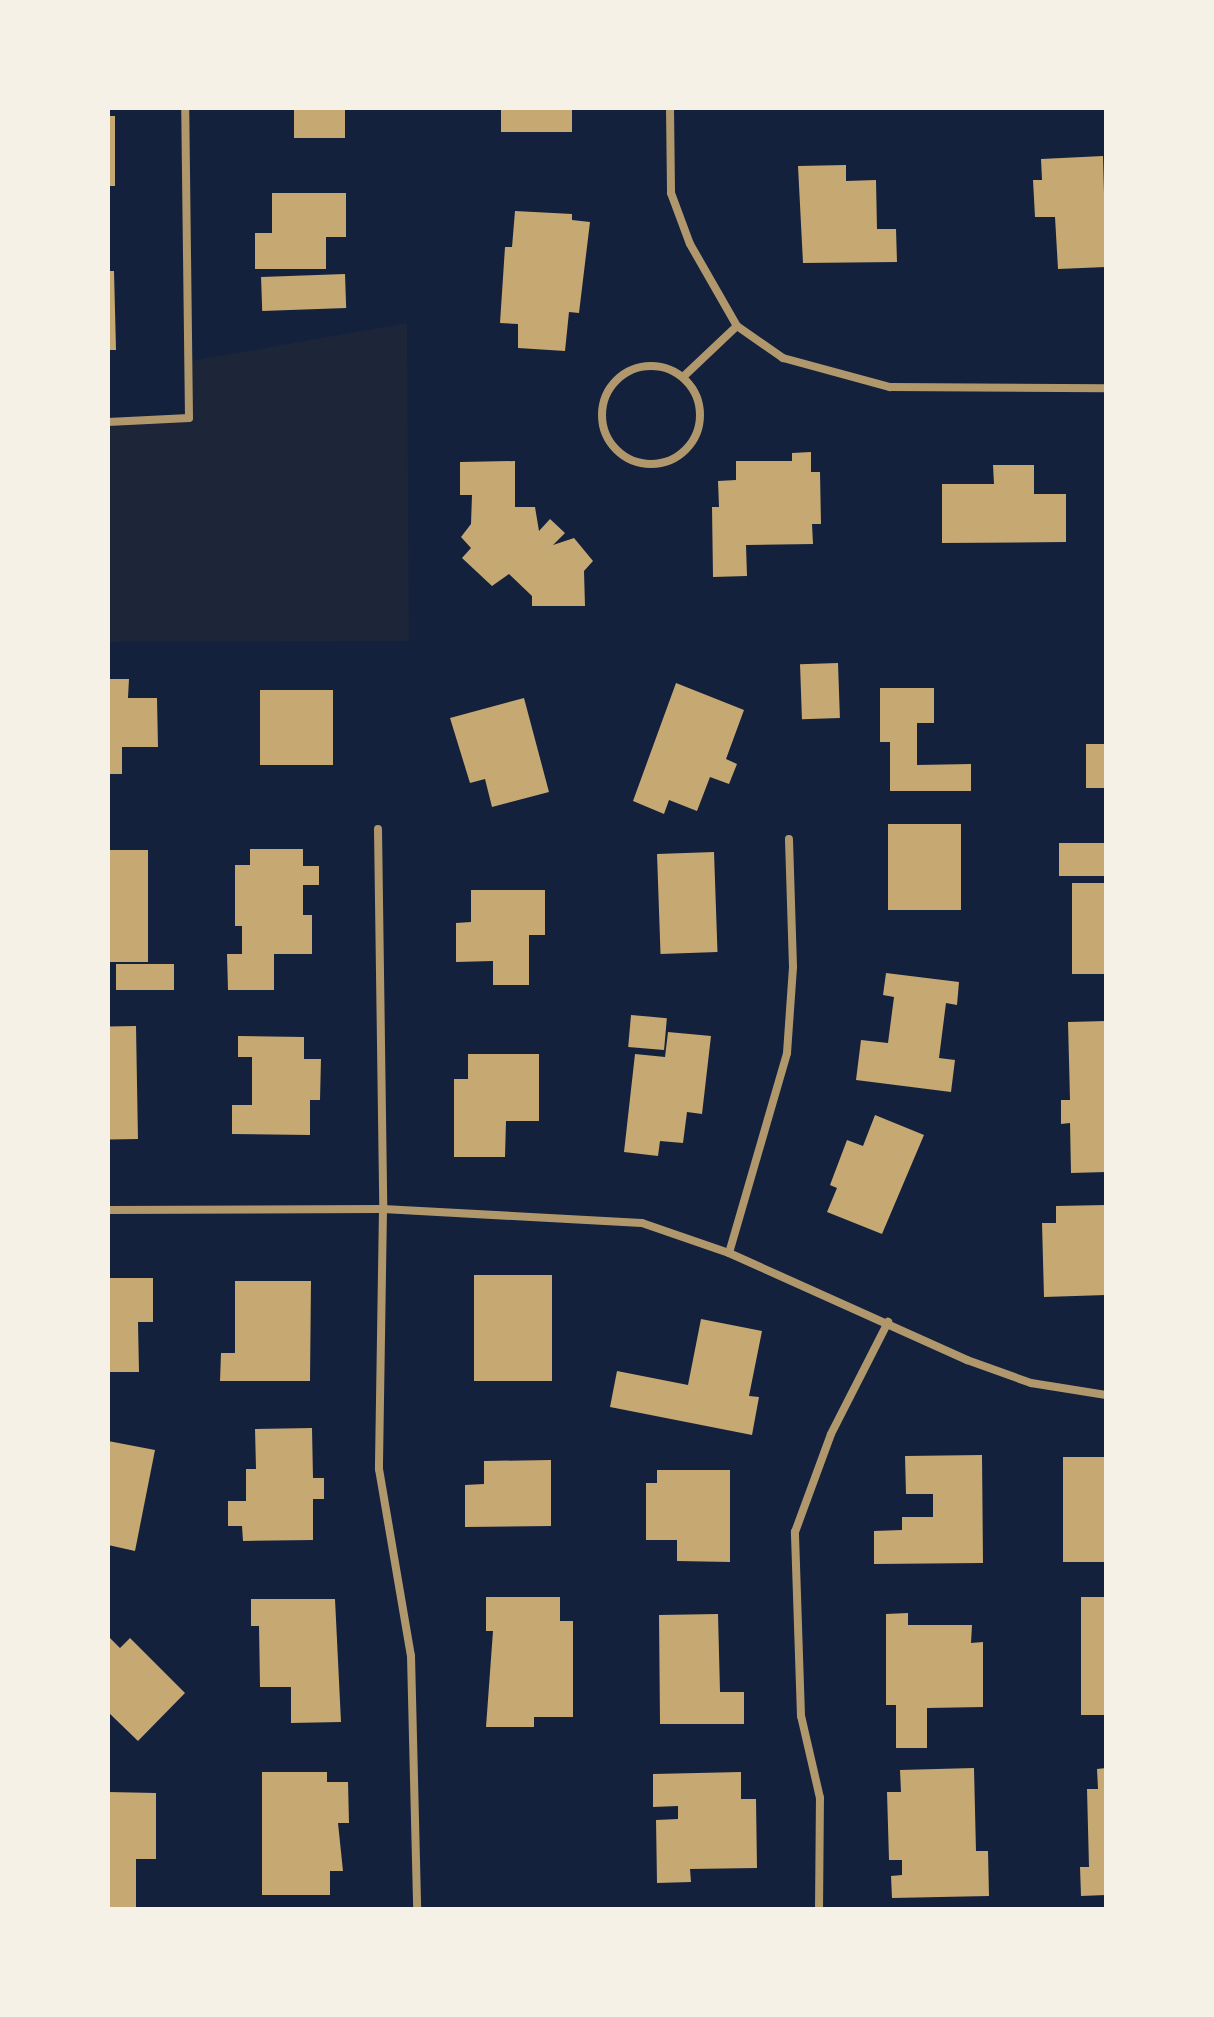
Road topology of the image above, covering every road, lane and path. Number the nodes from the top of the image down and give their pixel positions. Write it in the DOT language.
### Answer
graph roads {
  1 [pos="185,108"];
  2 [pos="670,108"];
  3 [pos="737,326"];
  4 [pos="683,377"];
  5 [pos="1106,388"];
  6 [pos="108,422"];
  7 [pos="378,829"];
  8 [pos="789,839"];
  9 [pos="383,1209"];
  10 [pos="108,1210"];
  11 [pos="729,1253"];
  12 [pos="888,1322"];
  13 [pos="1106,1395"];
  14 [pos="417,1909"];
  15 [pos="819,1909"];
  1 -- 6 [label="street"];
  2 -- 3 [label="street"];
  3 -- 4 [label="street"];
  3 -- 5 [label="street"];
  4 -- 4 [label="street"];
  7 -- 9 [label="street"];
  8 -- 11 [label="street"];
  9 -- 10 [label="street"];
  9 -- 11 [label="street"];
  9 -- 14 [label="street"];
  11 -- 12 [label="street"];
  12 -- 13 [label="street"];
  12 -- 15 [label="street"];
}
